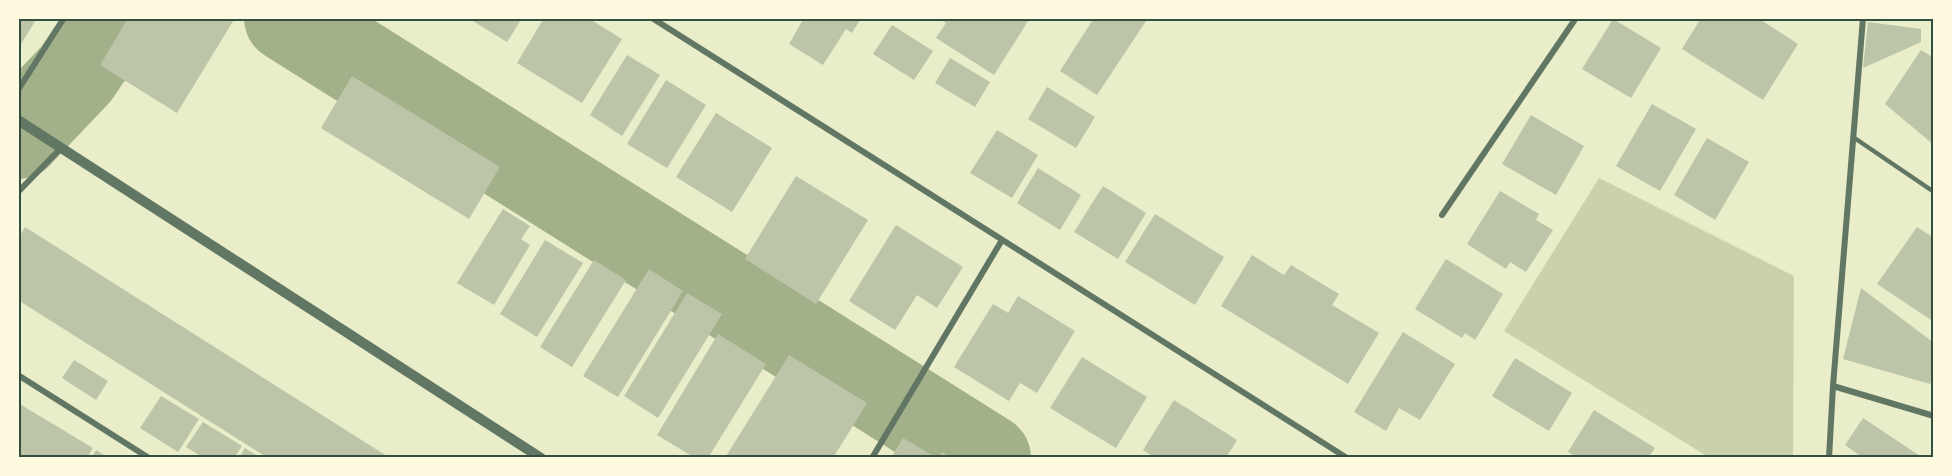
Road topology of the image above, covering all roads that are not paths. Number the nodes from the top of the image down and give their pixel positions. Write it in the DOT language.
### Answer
graph roads {
  1 [pos="64,18"];
  2 [pos="652,18"];
  3 [pos="1576,18"];
  4 [pos="1863,18"];
  5 [pos="18,90"];
  6 [pos="18,120"];
  7 [pos="1853,137"];
  8 [pos="61,148"];
  9 [pos="18,192"];
  10 [pos="1934,192"];
  11 [pos="1442,215"];
  12 [pos="1002,240"];
  13 [pos="18,375"];
  14 [pos="1833,386"];
  15 [pos="1934,416"];
  16 [pos="149,458"];
  17 [pos="541,458"];
  18 [pos="872,458"];
  19 [pos="1347,458"];
  20 [pos="1830,458"];
  1 -- 5 [label="street"];
  2 -- 12 [label="street"];
  3 -- 11 [label="street"];
  4 -- 7 [label="street"];
  6 -- 8 [label="street"];
  7 -- 10 [label="lane"];
  7 -- 14 [label="street"];
  8 -- 9 [label="street"];
  8 -- 17 [label="street"];
  12 -- 18 [label="street"];
  12 -- 19 [label="street"];
  13 -- 16 [label="street"];
  14 -- 15 [label="street"];
  14 -- 20 [label="street"];
}
